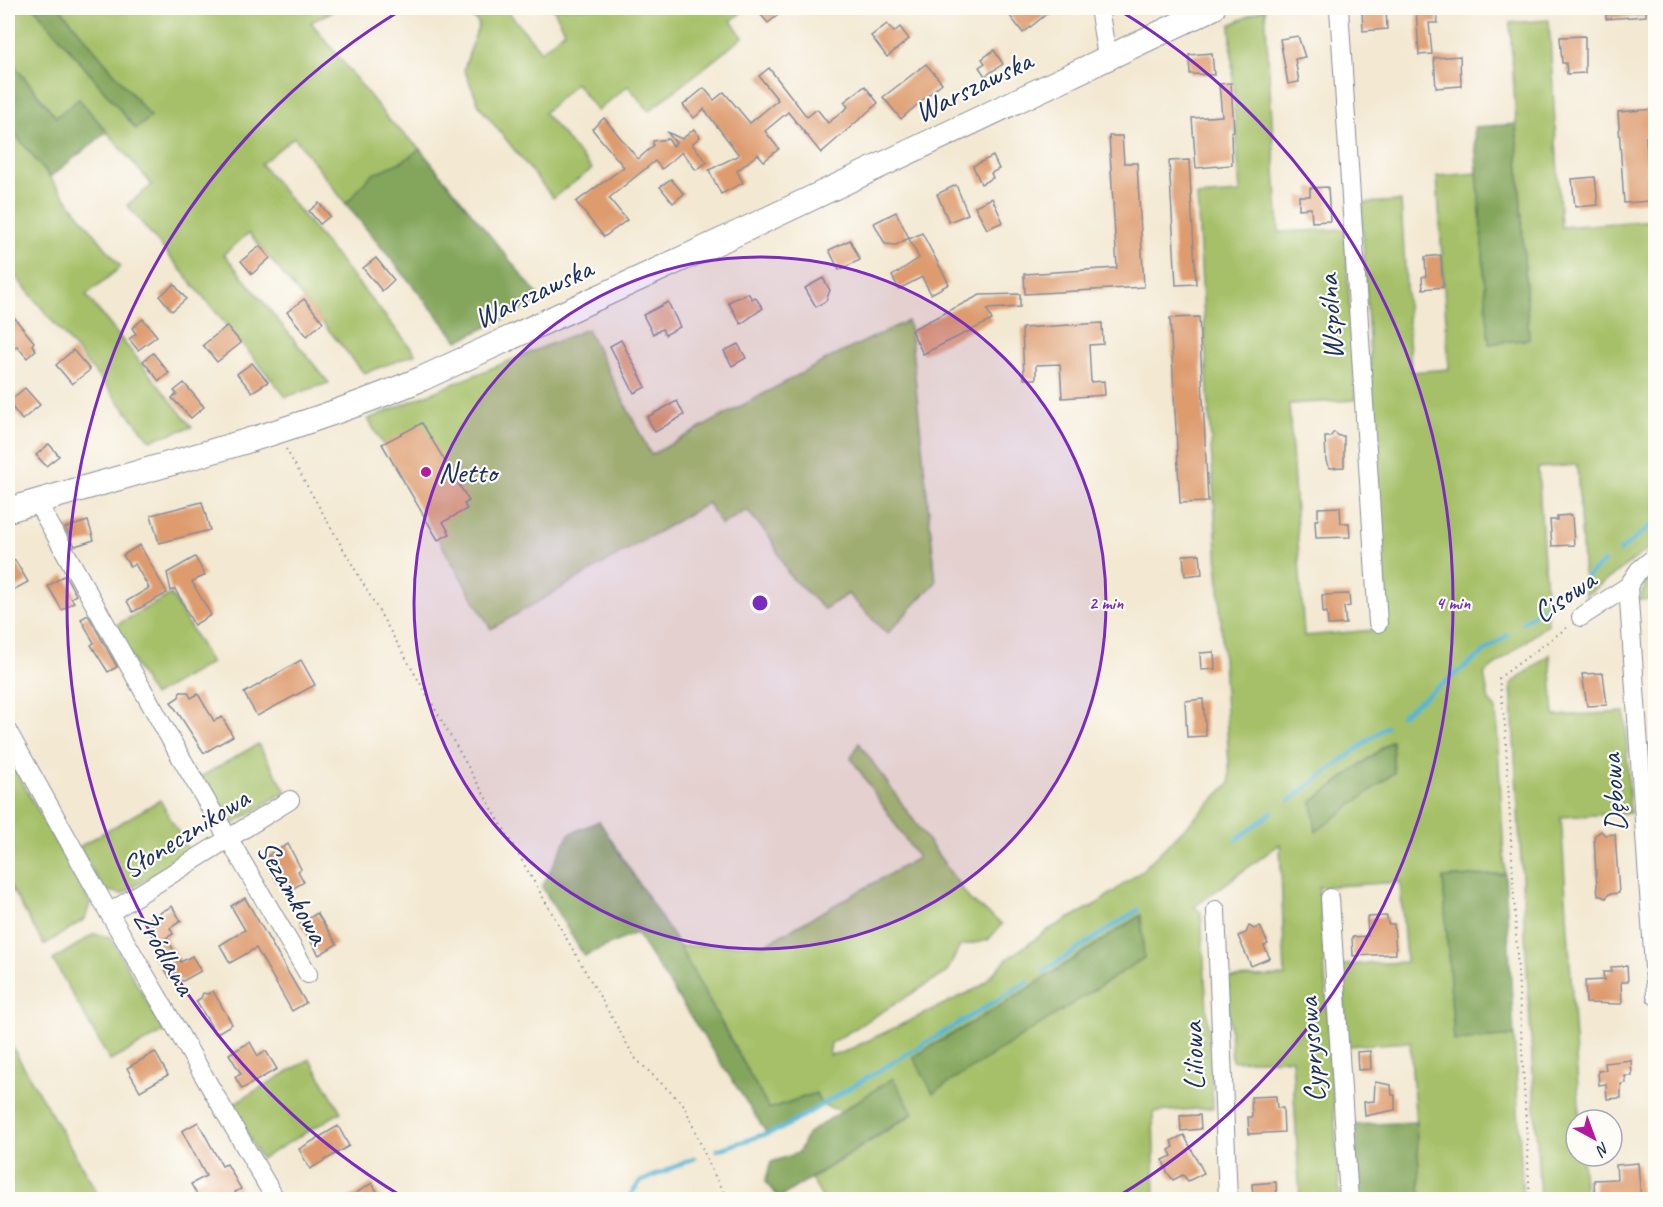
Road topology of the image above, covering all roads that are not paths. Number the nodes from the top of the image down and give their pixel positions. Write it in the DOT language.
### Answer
graph roads {
  1 [pos="1099,8"];
  2 [pos="1213,8"];
  3 [pos="1339,8"];
  4 [pos="1107,57"];
  5 [pos="37,502"];
  6 [pos="8,510"];
  7 [pos="1656,556"];
  8 [pos="1628,586"];
  9 [pos="1581,617"];
  10 [pos="1378,622"];
  11 [pos="8,732"];
  12 [pos="290,800"];
  13 [pos="229,839"];
  14 [pos="1330,898"];
  15 [pos="1216,910"];
  16 [pos="109,913"];
  17 [pos="308,974"];
  18 [pos="1656,996"];
  19 [pos="276,1200"];
  20 [pos="1228,1200"];
  21 [pos="1349,1200"];
  1 -- 4 [label="street"];
  2 -- 4 [label="main road, Warszawska"];
  3 -- 10 [label="street, Wspólna"];
  4 -- 5 [label="main road, Warszawska"];
  5 -- 6 [label="main road, Warszawska"];
  5 -- 13 [label="street, Sezamkowa"];
  7 -- 8 [label="street, Cisowa"];
  8 -- 9 [label="street, Cisowa"];
  8 -- 18 [label="street, Dębowa"];
  11 -- 16 [label="street, Źródlana"];
  12 -- 13 [label="street, Słonecznikowa"];
  13 -- 16 [label="street, Słonecznikowa"];
  13 -- 17 [label="street, Sezamkowa"];
  14 -- 21 [label="street, Cyprysowa"];
  15 -- 20 [label="street, Liliowa"];
  16 -- 19 [label="street, Źródlana"];
}
